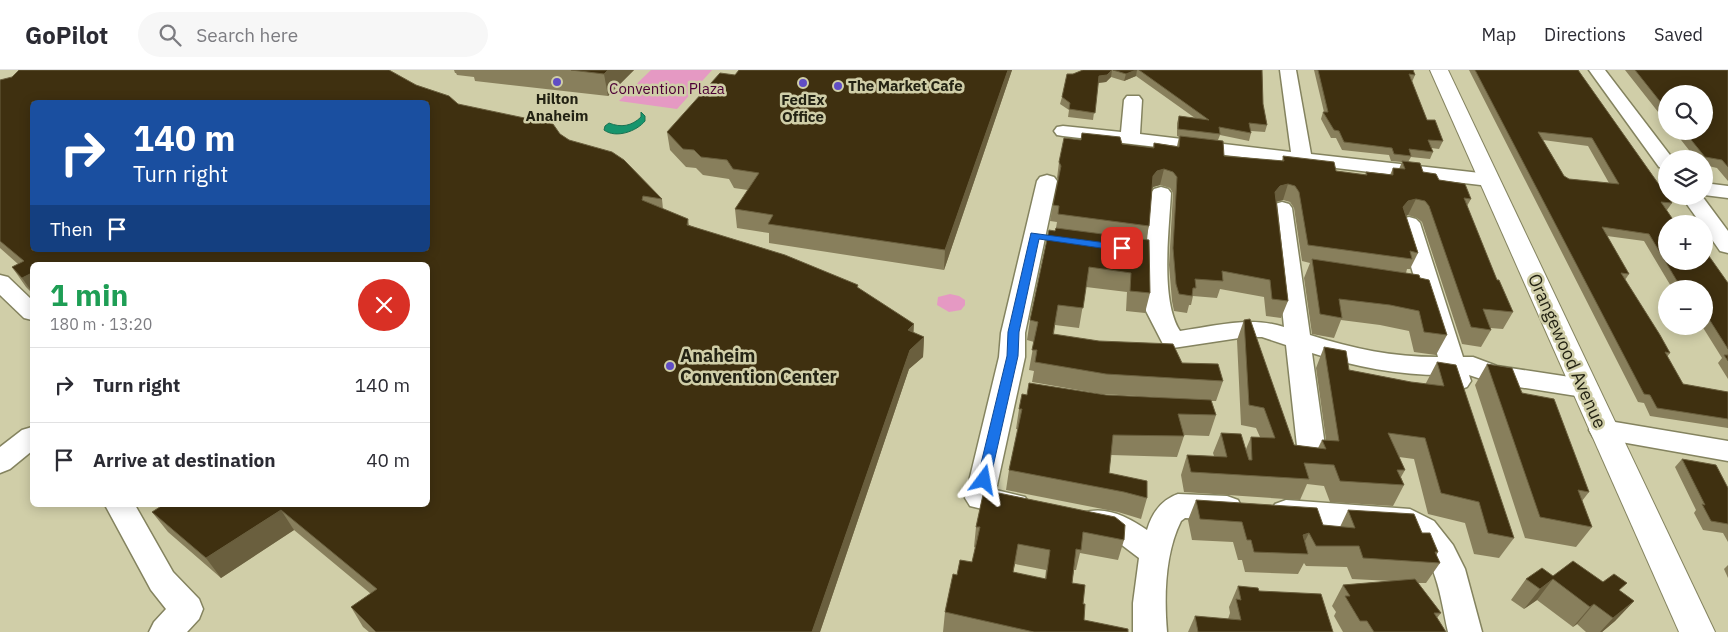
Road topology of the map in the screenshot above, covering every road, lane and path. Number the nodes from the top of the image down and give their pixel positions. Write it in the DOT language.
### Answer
graph roads {
  1 [pos="1288,70"];
  2 [pos="1439,70"];
  3 [pos="1597,70"];
  4 [pos="1134,100"];
  5 [pos="1063,131"];
  6 [pos="1130,139"];
  7 [pos="1658,152"];
  8 [pos="1302,159"];
  9 [pos="1489,180"];
  10 [pos="1047,181"];
  11 [pos="1713,190"];
  12 [pos="1728,192"];
  13 [pos="1161,193"];
  14 [pos="1698,205"];
  15 [pos="1282,208"];
  16 [pos="1409,223"];
  17 [pos="1728,246"];
  18 [pos="0,282"];
  19 [pos="30,311"];
  20 [pos="1298,340"];
  21 [pos="1463,365"];
  22 [pos="1580,381"];
  23 [pos="1464,401"];
  24 [pos="1603,430"];
  25 [pos="30,438"];
  26 [pos="1311,446"];
  27 [pos="1728,450"];
  28 [pos="0,462"];
  29 [pos="121,507"];
  30 [pos="1156,554"];
  31 [pos="166,632"];
  32 [pos="1150,632"];
  33 [pos="1465,632"];
  34 [pos="1697,632"];
  1 -- 8 [label="street"];
  2 -- 9 [label="main road, Orangewood Avenue"];
  3 -- 7 [label="street"];
  4 -- 6 [label="street"];
  5 -- 6 [label="street"];
  6 -- 8 [label="street"];
  8 -- 9 [label="street"];
  9 -- 22 [label="main road, Orangewood Avenue"];
  10 -- 30 [label="street"];
  11 -- 12 [label="street"];
  13 -- 20 [label="street"];
  14 -- 17 [label="street"];
  15 -- 20 [label="street"];
  16 -- 21 [label="street"];
  18 -- 19 [label="street"];
  20 -- 21 [label="street"];
  20 -- 26 [label="street"];
  21 -- 22 [label="street"];
  21 -- 23 [label="street"];
  22 -- 24 [label="main road, Orangewood Avenue"];
  24 -- 27 [label="street"];
  24 -- 34 [label="main road, Orangewood Avenue"];
  25 -- 28 [label="street"];
  29 -- 31 [label="street"];
  30 -- 32 [label="street"];
  30 -- 33 [label="street"];
}
